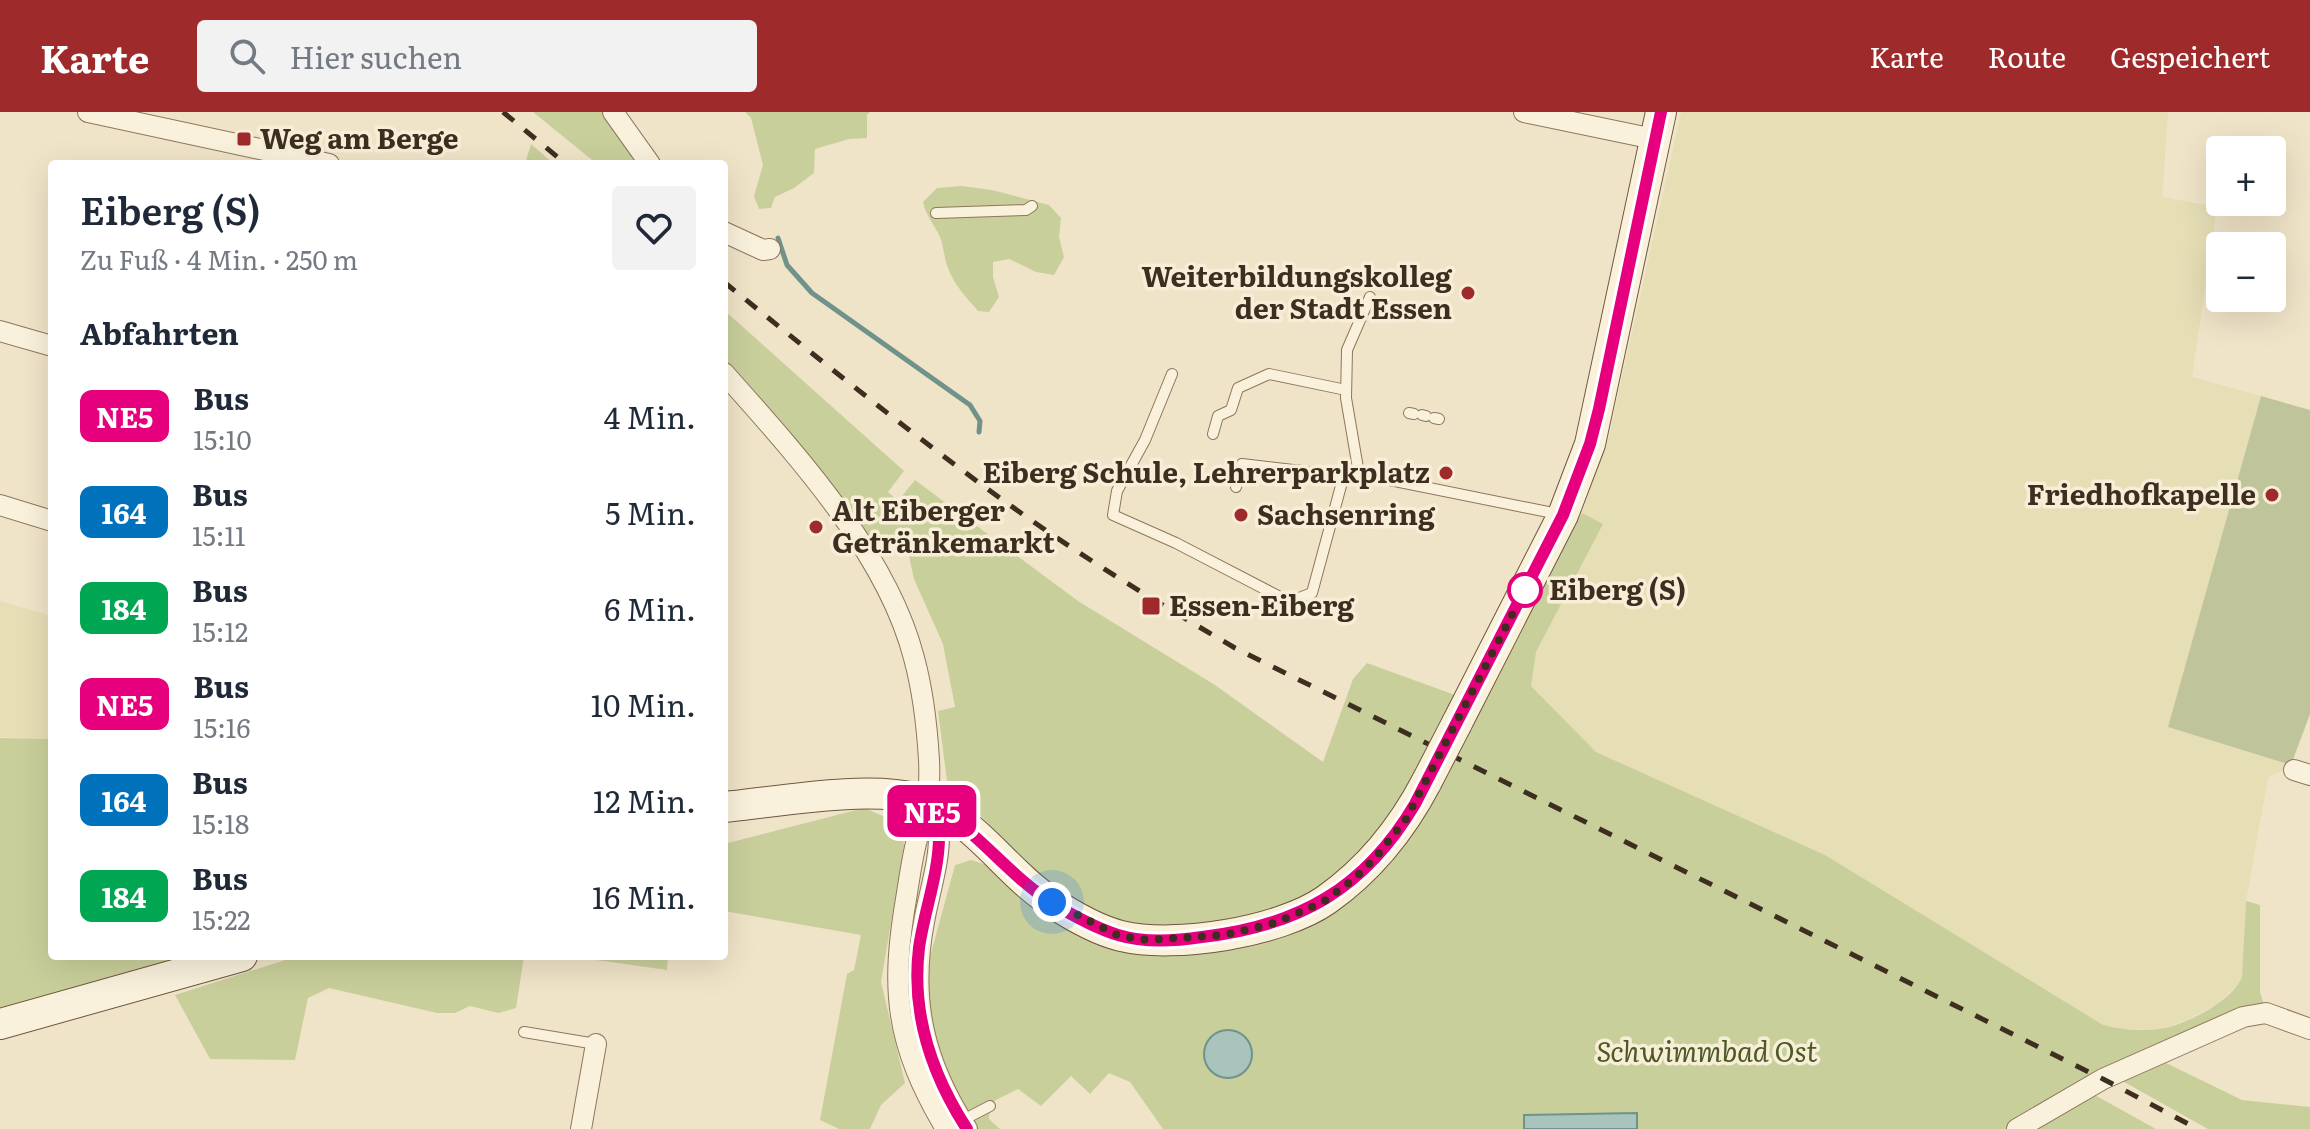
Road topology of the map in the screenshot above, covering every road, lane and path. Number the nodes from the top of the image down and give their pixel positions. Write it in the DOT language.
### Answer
graph roads {
  1 [pos="88,112"];
  2 [pos="613,112"];
  3 [pos="1524,112"];
  4 [pos="134,117"];
  5 [pos="1658,126"];
  6 [pos="312,160"];
  7 [pos="647,160"];
  8 [pos="1032,206"];
  9 [pos="936,213"];
  10 [pos="728,234"];
  11 [pos="770,249"];
  12 [pos="1370,297"];
  13 [pos="0,331"];
  14 [pos="48,345"];
  15 [pos="1172,374"];
  16 [pos="728,378"];
  17 [pos="1346,390"];
  18 [pos="1213,434"];
  19 [pos="1359,474"];
  20 [pos="1343,480"];
  21 [pos="1236,487"];
  22 [pos="0,505"];
  23 [pos="1563,515"];
  24 [pos="48,520"];
  25 [pos="930,803"];
  26 [pos="728,807"];
  27 [pos="228,960"];
  28 [pos="0,1024"];
  29 [pos="2310,1029"];
  30 [pos="524,1032"];
  31 [pos="596,1044"];
  32 [pos="990,1106"];
  33 [pos="956,1127"];
  34 [pos="581,1129"];
  35 [pos="2017,1129"];
  1 -- 4 [label="street"];
  2 -- 7 [label="street"];
  3 -- 5 [label="street"];
  4 -- 6 [label="street"];
  5 -- 23 [label="street"];
  8 -- 9 [label="lane"];
  10 -- 11 [label="street"];
  12 -- 17 [label="lane"];
  13 -- 14 [label="street"];
  15 -- 20 [label="lane"];
  16 -- 25 [label="street"];
  17 -- 18 [label="lane"];
  17 -- 19 [label="lane"];
  19 -- 20 [label="lane"];
  19 -- 23 [label="lane"];
  20 -- 21 [label="lane"];
  22 -- 24 [label="street"];
  23 -- 25 [label="street, bridge"];
  25 -- 26 [label="street"];
  25 -- 33 [label="street"];
  27 -- 28 [label="street"];
  29 -- 35 [label="street"];
  30 -- 31 [label="lane"];
  31 -- 34 [label="street"];
  32 -- 33 [label="lane"];
}
